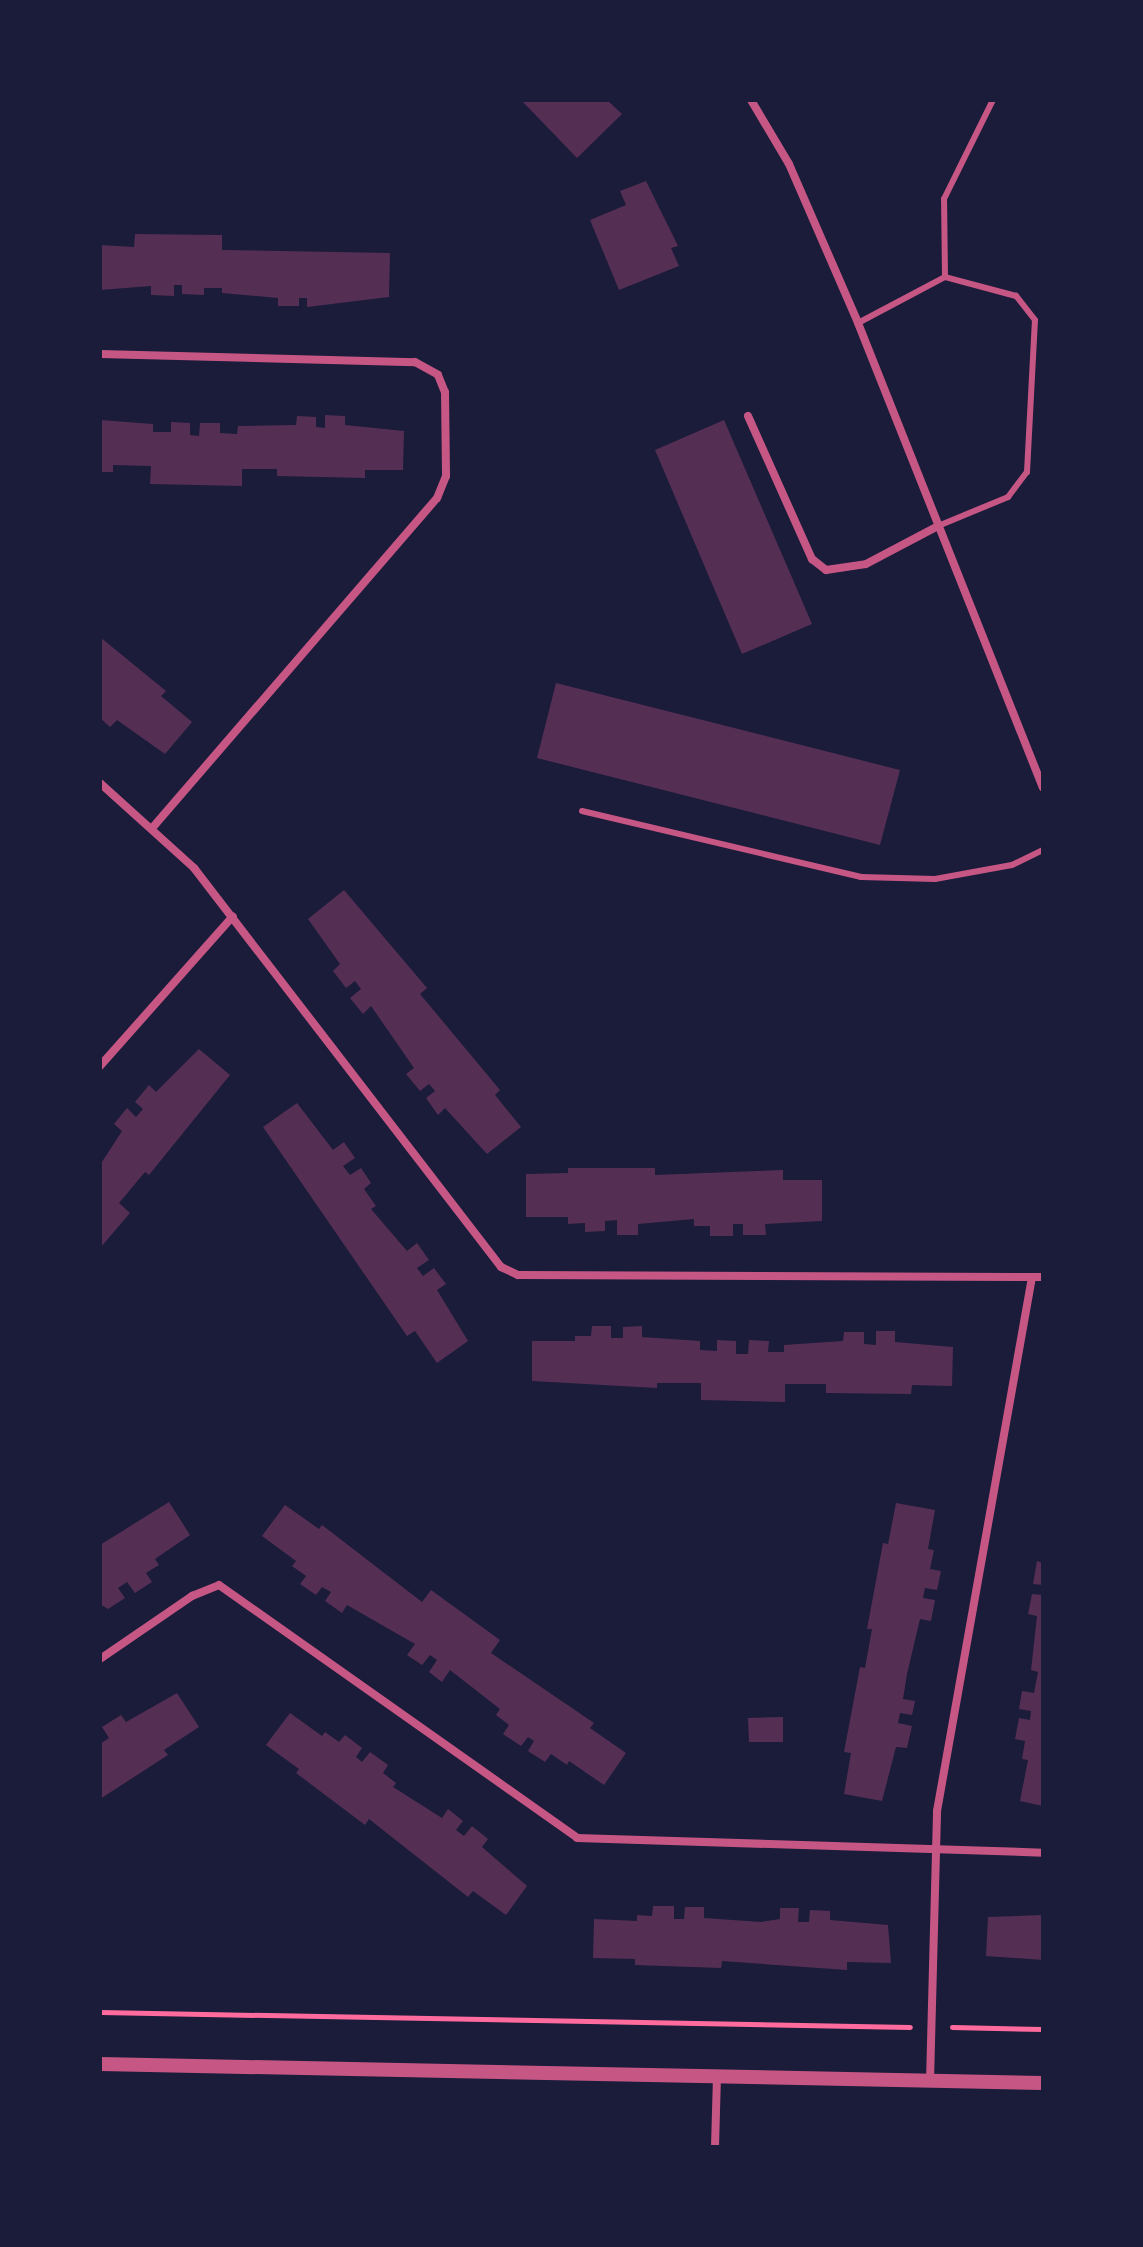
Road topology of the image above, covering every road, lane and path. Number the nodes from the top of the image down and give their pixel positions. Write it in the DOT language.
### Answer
graph roads {
  1 [pos="751,100"];
  2 [pos="993,100"];
  3 [pos="945,277"];
  4 [pos="858,323"];
  5 [pos="100,354"];
  6 [pos="748,416"];
  7 [pos="938,526"];
  8 [pos="100,783"];
  9 [pos="1043,787"];
  10 [pos="582,811"];
  11 [pos="152,828"];
  12 [pos="1043,850"];
  13 [pos="233,916"];
  14 [pos="100,1066"];
  15 [pos="1032,1277"];
  16 [pos="1043,1277"];
  17 [pos="100,1659"];
  18 [pos="935,1851"];
  19 [pos="1043,1853"];
  20 [pos="100,2012"];
  21 [pos="930,2027"];
  22 [pos="1043,2029"];
  23 [pos="100,2064"];
  24 [pos="717,2075"];
  25 [pos="930,2081"];
  26 [pos="1043,2083"];
  27 [pos="715,2147"];
  1 -- 4 [label="street"];
  2 -- 3 [label="lane"];
  3 -- 4 [label="lane"];
  3 -- 7 [label="lane"];
  4 -- 7 [label="street"];
  5 -- 11 [label="street"];
  6 -- 7 [label="street"];
  7 -- 9 [label="street"];
  8 -- 11 [label="street"];
  10 -- 12 [label="lane"];
  11 -- 13 [label="street"];
  13 -- 14 [label="street"];
  13 -- 15 [label="street"];
  15 -- 16 [label="street"];
  15 -- 18 [label="street"];
  17 -- 18 [label="street"];
  18 -- 19 [label="street"];
  18 -- 21 [label="street"];
  20 -- 21 [label="path"];
  21 -- 22 [label="path"];
  21 -- 25 [label="street"];
  23 -- 24 [label="street"];
  24 -- 25 [label="street"];
  24 -- 27 [label="street"];
  25 -- 26 [label="street"];
}
